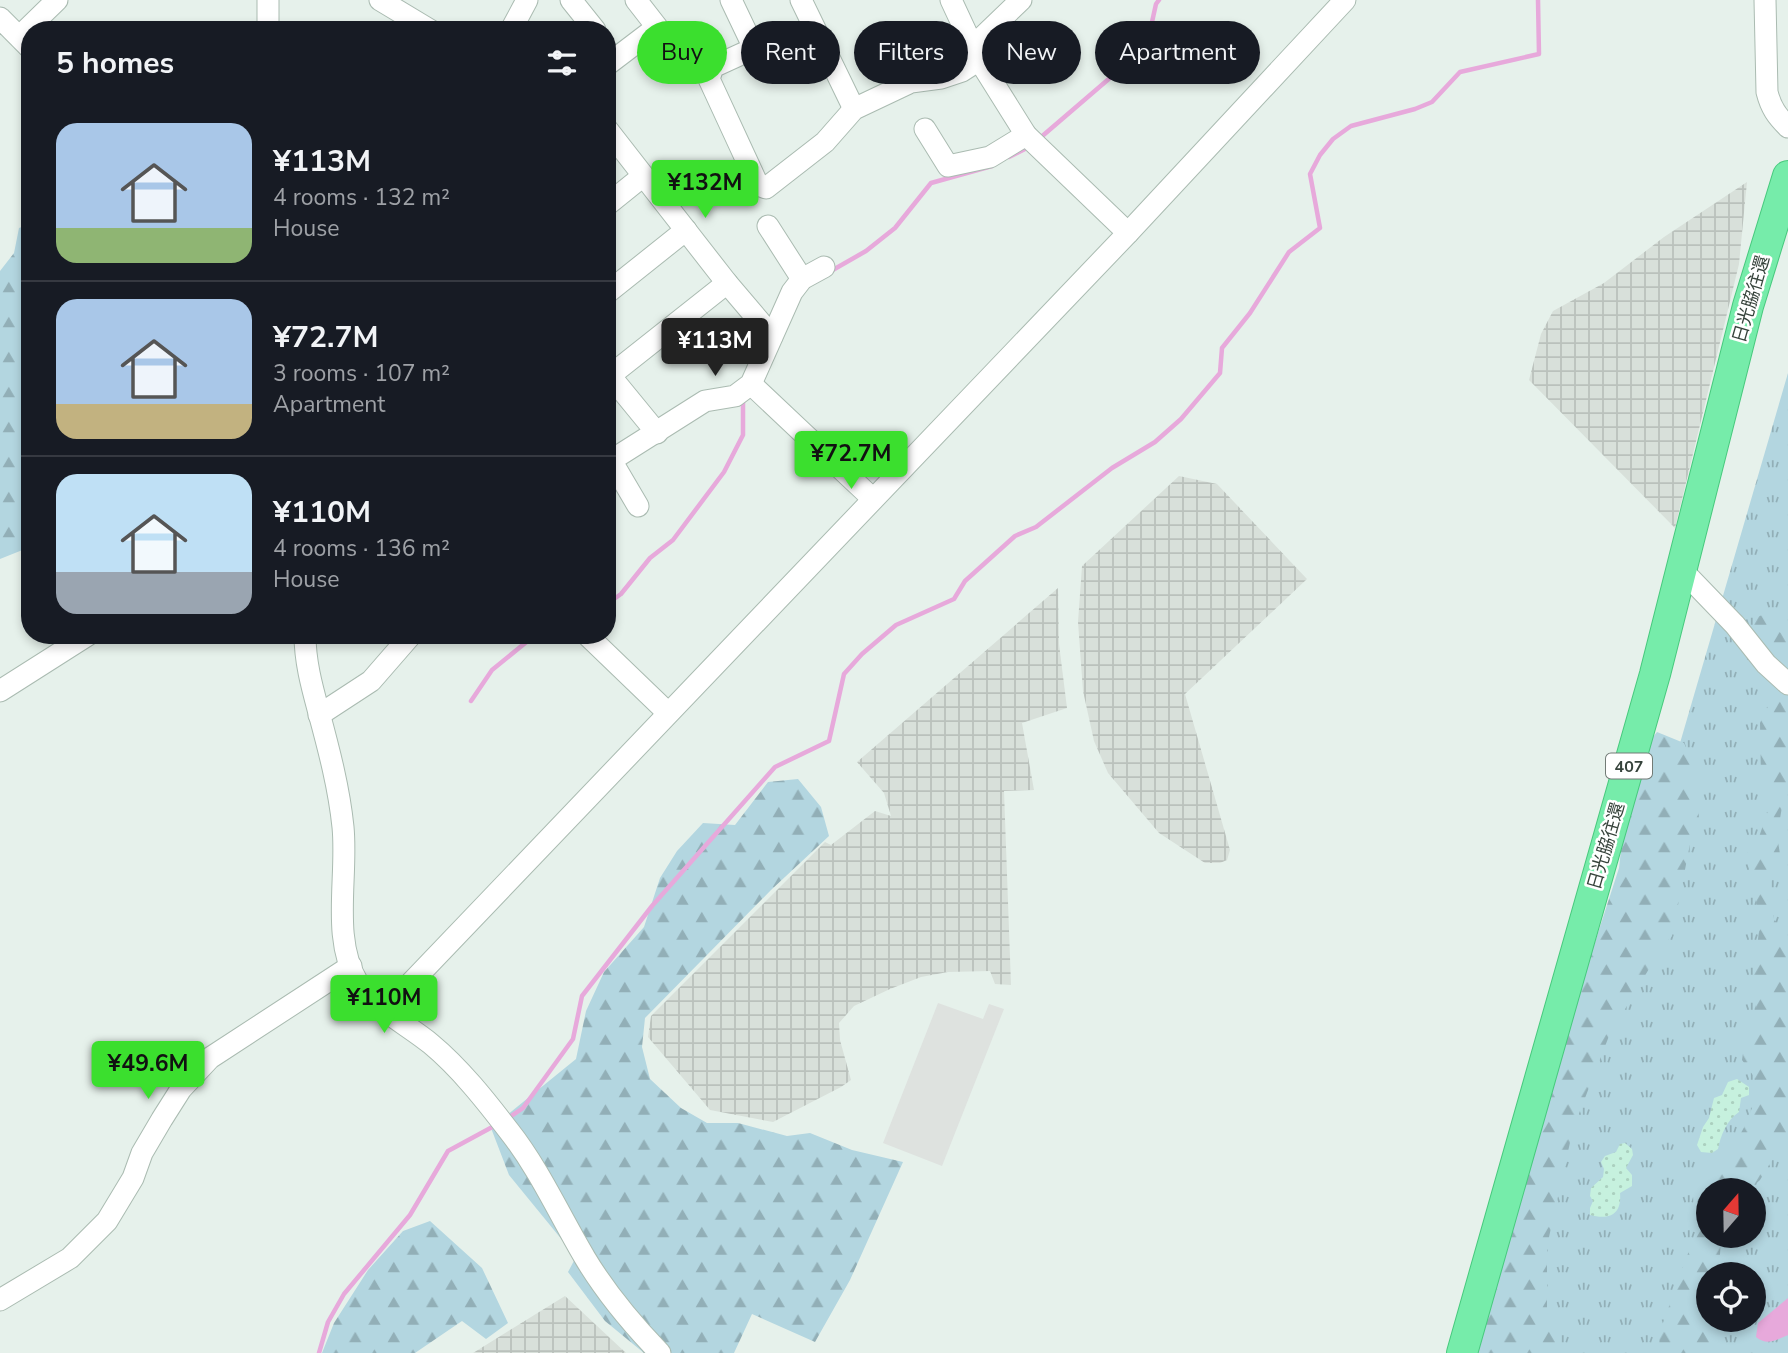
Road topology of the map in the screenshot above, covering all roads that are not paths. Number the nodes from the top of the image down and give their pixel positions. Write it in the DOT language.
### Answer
graph roads {
  1 [pos="57,0"];
  2 [pos="268,0"];
  3 [pos="380,0"];
  4 [pos="571,0"];
  5 [pos="636,0"];
  6 [pos="731,0"];
  7 [pos="801,0"];
  8 [pos="951,0"];
  9 [pos="1021,0"];
  10 [pos="1345,0"];
  11 [pos="1765,0"];
  12 [pos="0,18"];
  13 [pos="41,21"];
  14 [pos="268,21"];
  15 [pos="415,21"];
  16 [pos="588,21"];
  17 [pos="21,38"];
  18 [pos="616,52"];
  19 [pos="975,54"];
  20 [pos="854,109"];
  21 [pos="1788,127"];
  22 [pos="925,129"];
  23 [pos="1026,135"];
  24 [pos="616,141"];
  25 [pos="643,176"];
  26 [pos="1788,176"];
  27 [pos="616,198"];
  28 [pos="768,226"];
  29 [pos="686,230"];
  30 [pos="1128,233"];
  31 [pos="824,267"];
  32 [pos="802,279"];
  33 [pos="727,284"];
  34 [pos="616,286"];
  35 [pos="772,336"];
  36 [pos="616,369"];
  37 [pos="616,384"];
  38 [pos="751,384"];
  39 [pos="657,433"];
  40 [pos="616,457"];
  41 [pos="616,472"];
  42 [pos="873,499"];
  43 [pos="638,506"];
  44 [pos="1681,569"];
  45 [pos="74,644"];
  46 [pos="306,644"];
  47 [pos="403,644"];
  48 [pos="596,644"];
  49 [pos="1788,684"];
  50 [pos="0,691"];
  51 [pos="668,713"];
  52 [pos="320,715"];
  53 [pos="351,966"];
  54 [pos="385,1010"];
  55 [pos="0,1300"];
  56 [pos="660,1353"];
  57 [pos="1462,1353"];
  1 -- 13 [label="street"];
  2 -- 14 [label="street"];
  3 -- 15 [label="street"];
  4 -- 16 [label="street"];
  5 -- 18 [label="street"];
  6 -- 20 [label="street"];
  7 -- 20 [label="street"];
  8 -- 19 [label="street"];
  9 -- 19 [label="street"];
  10 -- 30 [label="street"];
  11 -- 21 [label="street"];
  12 -- 17 [label="street"];
  19 -- 20 [label="street"];
  19 -- 23 [label="street"];
  22 -- 23 [label="street"];
  23 -- 30 [label="street"];
  24 -- 25 [label="street"];
  25 -- 27 [label="street"];
  25 -- 29 [label="street"];
  26 -- 44 [label="highway, 日光脇往還 / 407"];
  28 -- 32 [label="street"];
  29 -- 33 [label="street"];
  29 -- 34 [label="street"];
  30 -- 42 [label="street"];
  31 -- 32 [label="street"];
  32 -- 35 [label="street"];
  33 -- 35 [label="street"];
  33 -- 36 [label="street"];
  35 -- 38 [label="street"];
  37 -- 39 [label="street"];
  38 -- 39 [label="street"];
  38 -- 42 [label="street"];
  39 -- 40 [label="street"];
  41 -- 43 [label="street"];
  42 -- 51 [label="street"];
  44 -- 49 [label="street"];
  44 -- 57 [label="highway, 日光脇往還 / 407"];
  45 -- 50 [label="street"];
  46 -- 52 [label="street"];
  47 -- 52 [label="street"];
  48 -- 51 [label="street"];
  51 -- 54 [label="street"];
  52 -- 53 [label="street"];
  53 -- 54 [label="street"];
  53 -- 55 [label="street"];
  54 -- 56 [label="street"];
}
